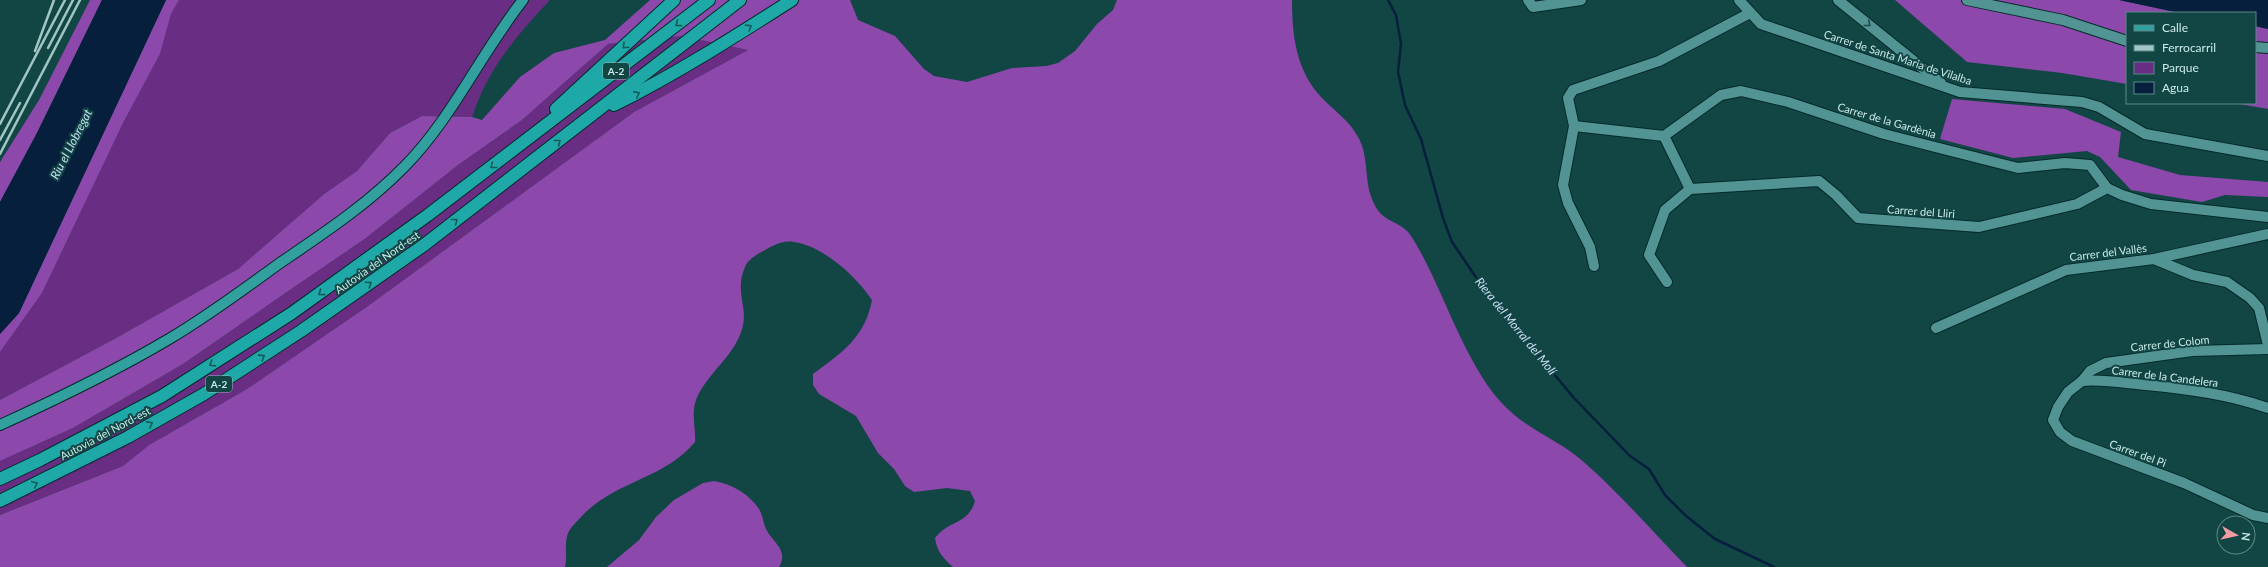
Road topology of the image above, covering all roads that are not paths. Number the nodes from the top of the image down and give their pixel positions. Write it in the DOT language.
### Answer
graph roads {
  1 [pos="523,0"];
  2 [pos="674,0"];
  3 [pos="709,0"];
  4 [pos="740,0"];
  5 [pos="792,0"];
  6 [pos="1528,0"];
  7 [pos="1581,0"];
  8 [pos="1739,0"];
  9 [pos="1838,0"];
  10 [pos="1967,0"];
  11 [pos="1750,13"];
  12 [pos="2126,40"];
  13 [pos="2256,47"];
  14 [pos="2268,48"];
  15 [pos="1947,87"];
  16 [pos="590,117"];
  17 [pos="1574,126"];
  18 [pos="1664,136"];
  19 [pos="523,142"];
  20 [pos="2268,156"];
  21 [pos="2107,188"];
  22 [pos="1690,189"];
  23 [pos="2268,217"];
  24 [pos="2268,234"];
  25 [pos="2154,258"];
  26 [pos="1594,266"];
  27 [pos="1667,282"];
  28 [pos="1936,328"];
  29 [pos="2268,345"];
  30 [pos="2268,349"];
  31 [pos="2082,382"];
  32 [pos="2268,408"];
  33 [pos="0,425"];
  34 [pos="0,479"];
  35 [pos="0,501"];
  36 [pos="2268,518"];
  1 -- 33 [label="main road"];
  2 -- 19 [label="highway, one-way"];
  3 -- 19 [label="highway, Autovia del Nord-est / A-2, one-way"];
  4 -- 16 [label="highway, Autovia del Nord-est / A-2"];
  16 -- 5 [label="highway, one-way"];
  6 -- 7 [label="street"];
  8 -- 11 [label="street, Carrer de Santa Maria de Vilalba"];
  9 -- 15 [label="street, one-way"];
  10 -- 12 [label="street"];
  11 -- 15 [label="street, Carrer de Santa Maria de Vilalba"];
  11 -- 17 [label="street"];
  13 -- 14 [label="street"];
  15 -- 20 [label="street, Carrer de Santa Maria de Vilalba"];
  35 -- 16 [label="highway, Autovia del Nord-est / A-2, one-way"];
  17 -- 18 [label="street"];
  17 -- 26 [label="street"];
  18 -- 21 [label="street, Carrer de la Gardènia"];
  18 -- 22 [label="street"];
  19 -- 34 [label="highway, Autovia del Nord-est / A-2, one-way"];
  21 -- 22 [label="street, Carrer del Lliri"];
  21 -- 23 [label="street"];
  22 -- 27 [label="street"];
  24 -- 25 [label="street, Carrer del Vallès"];
  25 -- 28 [label="street, Carrer del Vallès"];
  25 -- 29 [label="street"];
  30 -- 31 [label="street, Carrer de Colom"];
  31 -- 32 [label="street, Carrer de la Candelera"];
  31 -- 36 [label="street, Carrer del Pi"];
}
